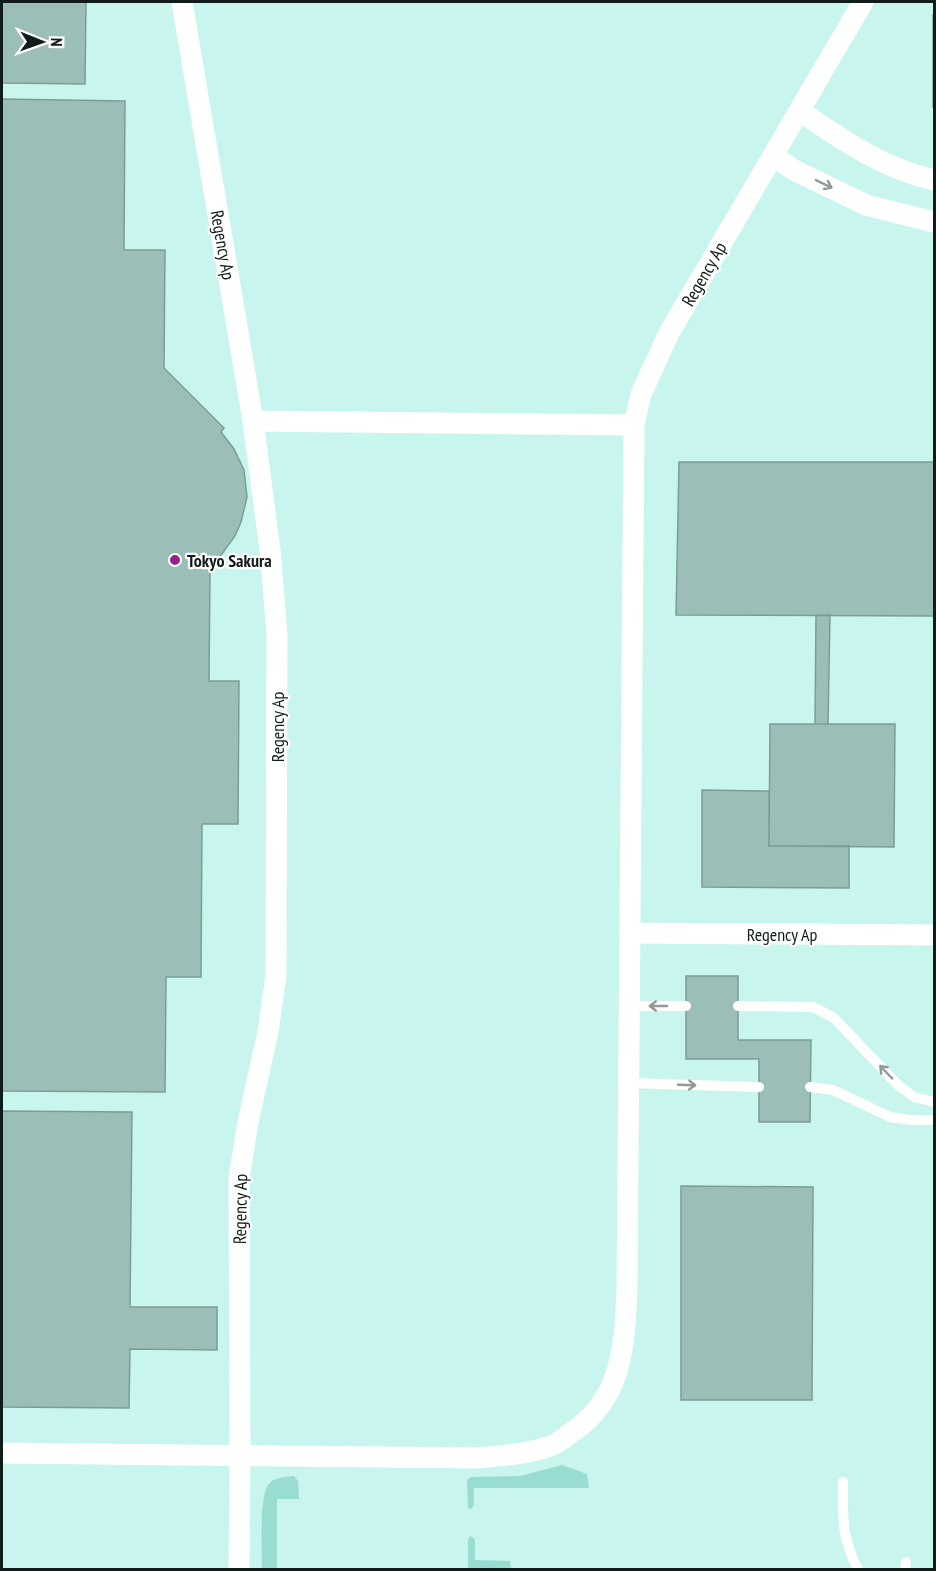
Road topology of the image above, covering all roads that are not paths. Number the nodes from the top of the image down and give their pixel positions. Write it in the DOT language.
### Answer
graph roads {
  1 [pos="182,2"];
  2 [pos="863,2"];
  3 [pos="800,111"];
  4 [pos="773,156"];
  5 [pos="934,180"];
  6 [pos="934,222"];
  7 [pos="253,421"];
  8 [pos="634,425"];
  9 [pos="630,933"];
  10 [pos="934,935"];
  11 [pos="629,1006"];
  12 [pos="686,1006"];
  13 [pos="738,1006"];
  14 [pos="628,1083"];
  15 [pos="810,1086"];
  16 [pos="759,1087"];
  17 [pos="934,1102"];
  18 [pos="934,1120"];
  19 [pos="2,1453"];
  20 [pos="240,1456"];
  21 [pos="843,1482"];
  22 [pos="239,1569"];
  23 [pos="858,1569"];
  1 -- 7 [label="street, Regency Ap"];
  2 -- 3 [label="street, Regency Ap"];
  3 -- 4 [label="street, Regency Ap"];
  3 -- 5 [label="street"];
  4 -- 6 [label="street, one-way"];
  4 -- 8 [label="street, Regency Ap"];
  7 -- 8 [label="street"];
  7 -- 20 [label="street, Regency Ap"];
  8 -- 9 [label="street, Regency Ap"];
  9 -- 10 [label="street, Regency Ap"];
  9 -- 11 [label="street, Regency Ap"];
  12 -- 11 [label="lane, one-way"];
  11 -- 14 [label="street, Regency Ap"];
  17 -- 13 [label="lane, one-way"];
  14 -- 16 [label="lane, one-way"];
  14 -- 20 [label="street, Regency Ap"];
  15 -- 18 [label="lane"];
  19 -- 20 [label="street, Regency Ap"];
  20 -- 22 [label="street, Regency Ap"];
  21 -- 23 [label="lane"];
}
